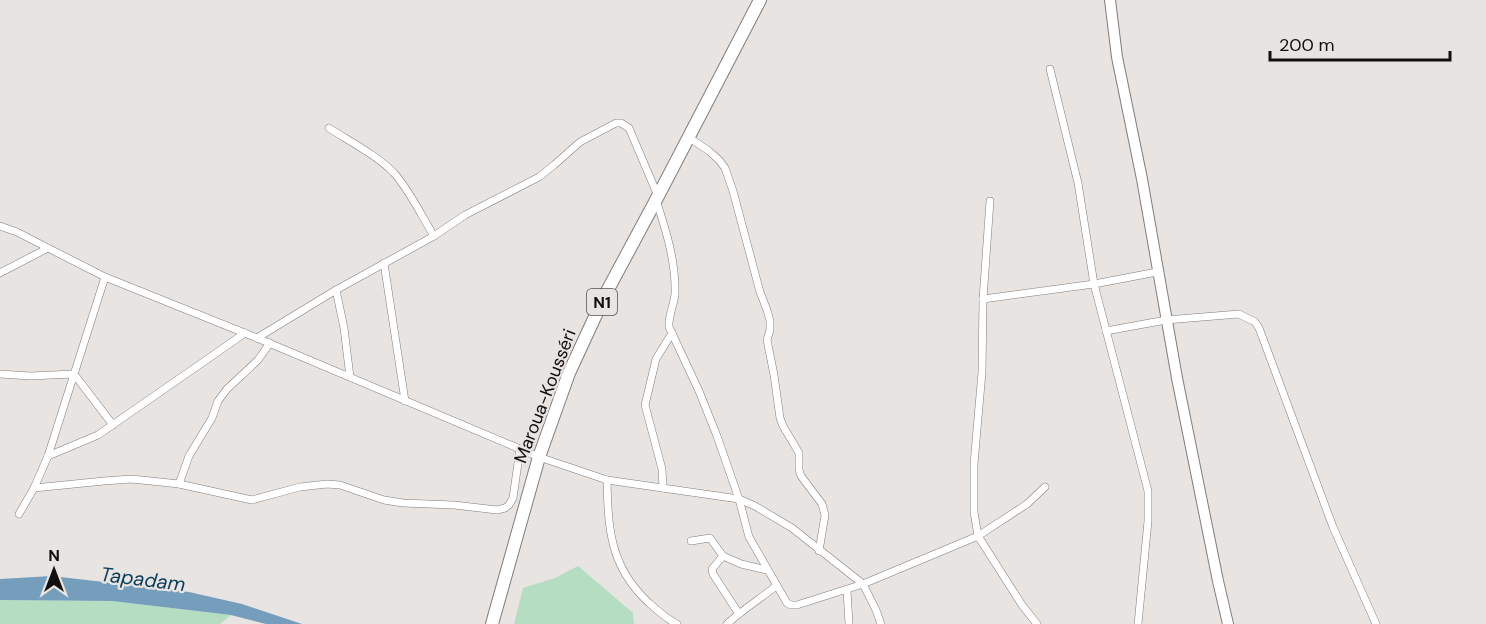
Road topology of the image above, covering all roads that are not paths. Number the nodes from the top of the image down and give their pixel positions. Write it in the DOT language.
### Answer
graph roads {
  1 [pos="760,0"];
  2 [pos="1110,0"];
  3 [pos="1050,69"];
  4 [pos="329,128"];
  5 [pos="688,137"];
  6 [pos="657,198"];
  7 [pos="990,201"];
  8 [pos="0,226"];
  9 [pos="434,236"];
  10 [pos="48,248"];
  11 [pos="384,263"];
  12 [pos="1157,272"];
  13 [pos="0,273"];
  14 [pos="105,277"];
  15 [pos="1094,284"];
  16 [pos="336,290"];
  17 [pos="983,298"];
  18 [pos="1166,320"];
  19 [pos="1106,332"];
  20 [pos="245,333"];
  21 [pos="672,333"];
  22 [pos="257,338"];
  23 [pos="270,343"];
  24 [pos="0,374"];
  25 [pos="74,374"];
  26 [pos="350,377"];
  27 [pos="405,401"];
  28 [pos="112,425"];
  29 [pos="520,449"];
  30 [pos="48,456"];
  31 [pos="539,457"];
  32 [pos="607,480"];
  33 [pos="179,484"];
  34 [pos="1045,487"];
  35 [pos="34,488"];
  36 [pos="663,488"];
  37 [pos="739,498"];
  38 [pos="19,514"];
  39 [pos="978,536"];
  40 [pos="691,541"];
  41 [pos="819,550"];
  42 [pos="723,556"];
  43 [pos="767,570"];
  44 [pos="863,584"];
  45 [pos="776,586"];
  46 [pos="847,590"];
  47 [pos="739,614"];
  48 [pos="492,624"];
  49 [pos="677,624"];
  50 [pos="726,624"];
  51 [pos="849,624"];
  52 [pos="881,624"];
  53 [pos="1037,624"];
  54 [pos="1138,624"];
  55 [pos="1228,624"];
  56 [pos="1376,624"];
  1 -- 5 [label="highway, Maroua-Kousséri / N1"];
  2 -- 12 [label="main road"];
  3 -- 15 [label="street"];
  4 -- 9 [label="street"];
  5 -- 6 [label="highway, Maroua-Kousséri / N1"];
  5 -- 41 [label="street"];
  6 -- 9 [label="street"];
  6 -- 21 [label="street"];
  6 -- 31 [label="highway, Maroua-Kousséri / N1"];
  7 -- 17 [label="street"];
  8 -- 10 [label="street"];
  9 -- 11 [label="street"];
  10 -- 13 [label="street"];
  10 -- 14 [label="street"];
  11 -- 16 [label="street"];
  11 -- 27 [label="street"];
  12 -- 15 [label="street"];
  12 -- 18 [label="main road"];
  14 -- 20 [label="street"];
  14 -- 25 [label="street"];
  15 -- 17 [label="street"];
  15 -- 19 [label="street"];
  16 -- 22 [label="street"];
  16 -- 26 [label="street"];
  17 -- 39 [label="street"];
  18 -- 19 [label="street"];
  18 -- 55 [label="main road"];
  18 -- 56 [label="street"];
  19 -- 54 [label="street"];
  20 -- 22 [label="street"];
  20 -- 28 [label="street"];
  21 -- 36 [label="street"];
  21 -- 37 [label="street"];
  22 -- 23 [label="street"];
  23 -- 26 [label="street"];
  23 -- 33 [label="street"];
  24 -- 25 [label="street"];
  25 -- 28 [label="street"];
  25 -- 30 [label="street"];
  26 -- 27 [label="street"];
  27 -- 29 [label="street"];
  28 -- 30 [label="street"];
  29 -- 31 [label="street"];
  29 -- 33 [label="street"];
  30 -- 35 [label="street"];
  31 -- 32 [label="street"];
  31 -- 48 [label="highway, Maroua-Kousséri / N1"];
  32 -- 36 [label="street"];
  32 -- 49 [label="street"];
  33 -- 35 [label="street"];
  34 -- 39 [label="street"];
  35 -- 38 [label="street"];
  36 -- 37 [label="street"];
  37 -- 41 [label="street"];
  37 -- 43 [label="street"];
  39 -- 44 [label="street"];
  39 -- 53 [label="street"];
  40 -- 42 [label="street"];
  41 -- 44 [label="street"];
  42 -- 43 [label="street"];
  42 -- 47 [label="street"];
  43 -- 45 [label="street"];
  44 -- 46 [label="street"];
  44 -- 52 [label="street"];
  45 -- 46 [label="street"];
  45 -- 47 [label="street"];
  46 -- 51 [label="street"];
  47 -- 50 [label="street"];
}
